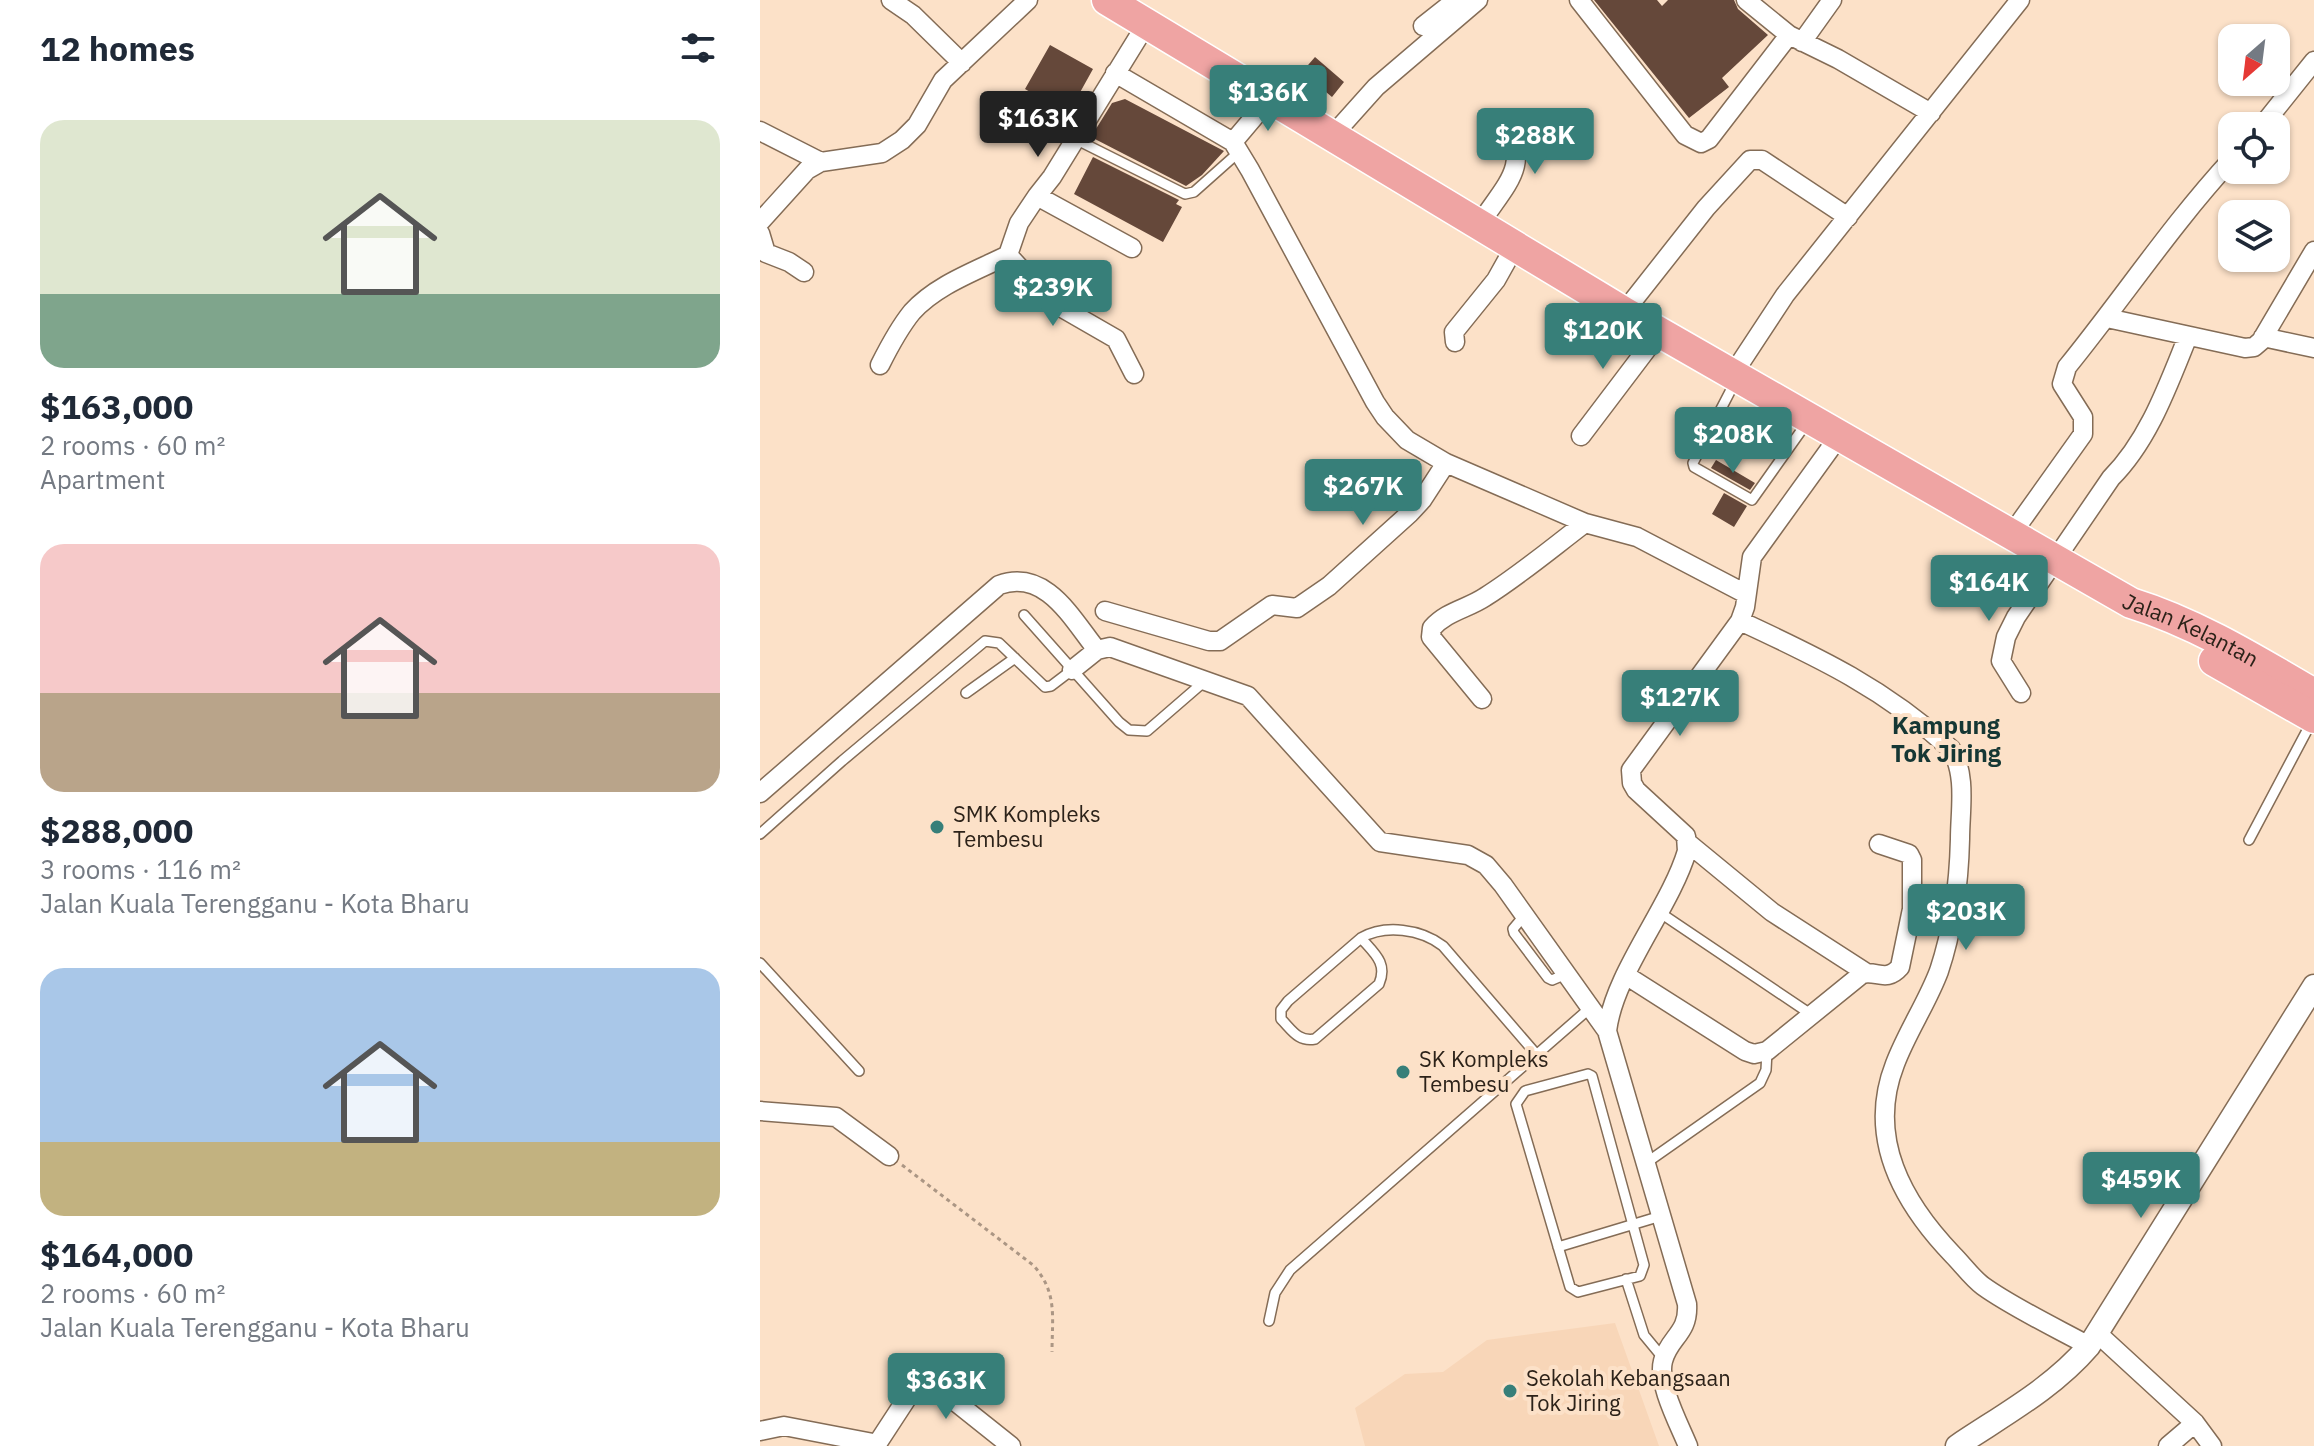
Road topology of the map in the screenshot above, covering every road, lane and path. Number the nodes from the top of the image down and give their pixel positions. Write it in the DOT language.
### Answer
graph roads {
  1 [pos="891,0"];
  2 [pos="1028,0"];
  3 [pos="1107,0"];
  4 [pos="1456,0"];
  5 [pos="1478,0"];
  6 [pos="1579,0"];
  7 [pos="1746,0"];
  8 [pos="1832,0"];
  9 [pos="2020,0"];
  10 [pos="1147,23"];
  11 [pos="1423,26"];
  12 [pos="1796,38"];
  13 [pos="2314,61"];
  14 [pos="962,63"];
  15 [pos="1115,73"];
  16 [pos="1271,97"];
  17 [pos="2273,112"];
  18 [pos="1931,113"];
  19 [pos="1503,124"];
  20 [pos="760,131"];
  21 [pos="1333,135"];
  22 [pos="1075,139"];
  23 [pos="1236,147"];
  24 [pos="821,162"];
  25 [pos="2218,175"];
  26 [pos="1037,196"];
  27 [pos="1848,217"];
  28 [pos="760,222"];
  29 [pos="1480,224"];
  30 [pos="760,233"];
  31 [pos="1515,246"];
  32 [pos="1132,248"];
  33 [pos="2314,251"];
  34 [pos="1008,255"];
  35 [pos="804,272"];
  36 [pos="1624,312"];
  37 [pos="2107,318"];
  38 [pos="1659,333"];
  39 [pos="2188,336"];
  40 [pos="2263,337"];
  41 [pos="1455,342"];
  42 [pos="2314,348"];
  43 [pos="880,365"];
  44 [pos="1134,374"];
  45 [pos="1736,375"];
  46 [pos="1810,418"];
  47 [pos="1840,435"];
  48 [pos="1581,436"];
  49 [pos="1446,463"];
  50 [pos="1585,523"];
  51 [pos="2011,535"];
  52 [pos="2054,559"];
  53 [pos="1746,594"];
  54 [pos="2131,603"];
  55 [pos="1105,611"];
  56 [pos="1024,615"];
  57 [pos="1740,621"];
  58 [pos="1097,650"];
  59 [pos="1015,658"];
  60 [pos="1072,670"];
  61 [pos="1206,680"];
  62 [pos="966,693"];
  63 [pos="2021,693"];
  64 [pos="2314,694"];
  65 [pos="1482,699"];
  66 [pos="2314,718"];
  67 [pos="760,793"];
  68 [pos="760,834"];
  69 [pos="2249,840"];
  70 [pos="1688,843"];
  71 [pos="1879,844"];
  72 [pos="1659,912"];
  73 [pos="1361,938"];
  74 [pos="760,963"];
  75 [pos="1865,972"];
  76 [pos="1627,976"];
  77 [pos="2313,989"];
  78 [pos="1590,1008"];
  79 [pos="1812,1015"];
  80 [pos="1607,1031"];
  81 [pos="1767,1051"];
  82 [pos="1536,1054"];
  83 [pos="859,1071"];
  84 [pos="760,1111"];
  85 [pos="889,1156"];
  86 [pos="1646,1163"];
  87 [pos="1661,1216"];
  88 [pos="1633,1224"];
  89 [pos="1558,1247"];
  90 [pos="1626,1279"];
  91 [pos="1269,1321"];
  92 [pos="2093,1340"];
  93 [pos="1052,1352"];
  94 [pos="1663,1358"];
  95 [pos="2195,1423"];
  96 [pos="760,1431"];
  97 [pos="1011,1446"];
  98 [pos="1688,1446"];
  99 [pos="1957,1446"];
  100 [pos="2168,1446"];
  101 [pos="2212,1446"];
  1 -- 14 [label="street"];
  2 -- 14 [label="street"];
  3 -- 10 [label="highway"];
  4 -- 11 [label="street"];
  5 -- 21 [label="street"];
  6 -- 12 [label="street"];
  7 -- 12 [label="street"];
  8 -- 12 [label="street"];
  9 -- 18 [label="street"];
  10 -- 15 [label="street"];
  10 -- 16 [label="highway"];
  12 -- 18 [label="street"];
  13 -- 17 [label="street"];
  14 -- 24 [label="street"];
  15 -- 22 [label="street"];
  15 -- 23 [label="street"];
  16 -- 21 [label="highway"];
  16 -- 23 [label="street"];
  18 -- 27 [label="street"];
  19 -- 29 [label="street"];
  20 -- 24 [label="street"];
  21 -- 29 [label="highway"];
  22 -- 23 [label="lane"];
  22 -- 26 [label="street"];
  23 -- 49 [label="street"];
  24 -- 28 [label="street"];
  25 -- 37 [label="street"];
  26 -- 32 [label="street"];
  26 -- 34 [label="street"];
  27 -- 36 [label="street"];
  27 -- 45 [label="street"];
  29 -- 31 [label="highway"];
  30 -- 35 [label="street"];
  31 -- 36 [label="highway"];
  31 -- 41 [label="street"];
  33 -- 40 [label="street"];
  34 -- 43 [label="street"];
  34 -- 44 [label="street"];
  36 -- 38 [label="highway"];
  37 -- 39 [label="street"];
  37 -- 51 [label="street"];
  38 -- 45 [label="highway"];
  38 -- 48 [label="street"];
  39 -- 40 [label="street"];
  39 -- 52 [label="street"];
  40 -- 42 [label="street"];
  45 -- 46 [label="highway"];
  45 -- 46 [label="lane"];
  46 -- 47 [label="highway"];
  47 -- 51 [label="highway"];
  47 -- 53 [label="street"];
  49 -- 50 [label="street"];
  49 -- 55 [label="street"];
  50 -- 53 [label="street"];
  50 -- 65 [label="street"];
  51 -- 52 [label="highway"];
  52 -- 54 [label="highway"];
  52 -- 63 [label="street"];
  53 -- 57 [label="street"];
  54 -- 64 [label="highway, Jalan Kelantan"];
  54 -- 66 [label="highway, Jalan Kelantan"];
  56 -- 60 [label="lane"];
  57 -- 70 [label="street"];
  57 -- 92 [label="street"];
  58 -- 60 [label="street"];
  58 -- 61 [label="street"];
  58 -- 67 [label="street"];
  59 -- 60 [label="lane"];
  59 -- 62 [label="lane"];
  59 -- 68 [label="lane"];
  60 -- 61 [label="lane"];
  61 -- 78 [label="street"];
  66 -- 69 [label="lane"];
  70 -- 72 [label="street"];
  70 -- 75 [label="street"];
  71 -- 75 [label="street"];
  72 -- 76 [label="street"];
  72 -- 79 [label="lane"];
  73 -- 73 [label="lane"];
  73 -- 82 [label="lane"];
  74 -- 83 [label="lane"];
  75 -- 79 [label="street"];
  76 -- 80 [label="street"];
  76 -- 81 [label="street"];
  77 -- 92 [label="street"];
  78 -- 80 [label="street"];
  78 -- 82 [label="lane"];
  79 -- 81 [label="street"];
  80 -- 86 [label="street"];
  81 -- 86 [label="lane"];
  82 -- 91 [label="lane"];
  84 -- 85 [label="street"];
  85 -- 93 [label="path"];
  86 -- 87 [label="street"];
  87 -- 88 [label="lane"];
  87 -- 94 [label="street"];
  88 -- 89 [label="lane"];
  88 -- 89 [label="lane"];
  88 -- 90 [label="lane"];
  89 -- 90 [label="lane"];
  90 -- 94 [label="lane"];
  92 -- 95 [label="street"];
  92 -- 99 [label="street"];
  94 -- 98 [label="street"];
  95 -- 100 [label="street"];
  95 -- 101 [label="street"];
  96 -- 97 [label="street"];
}
